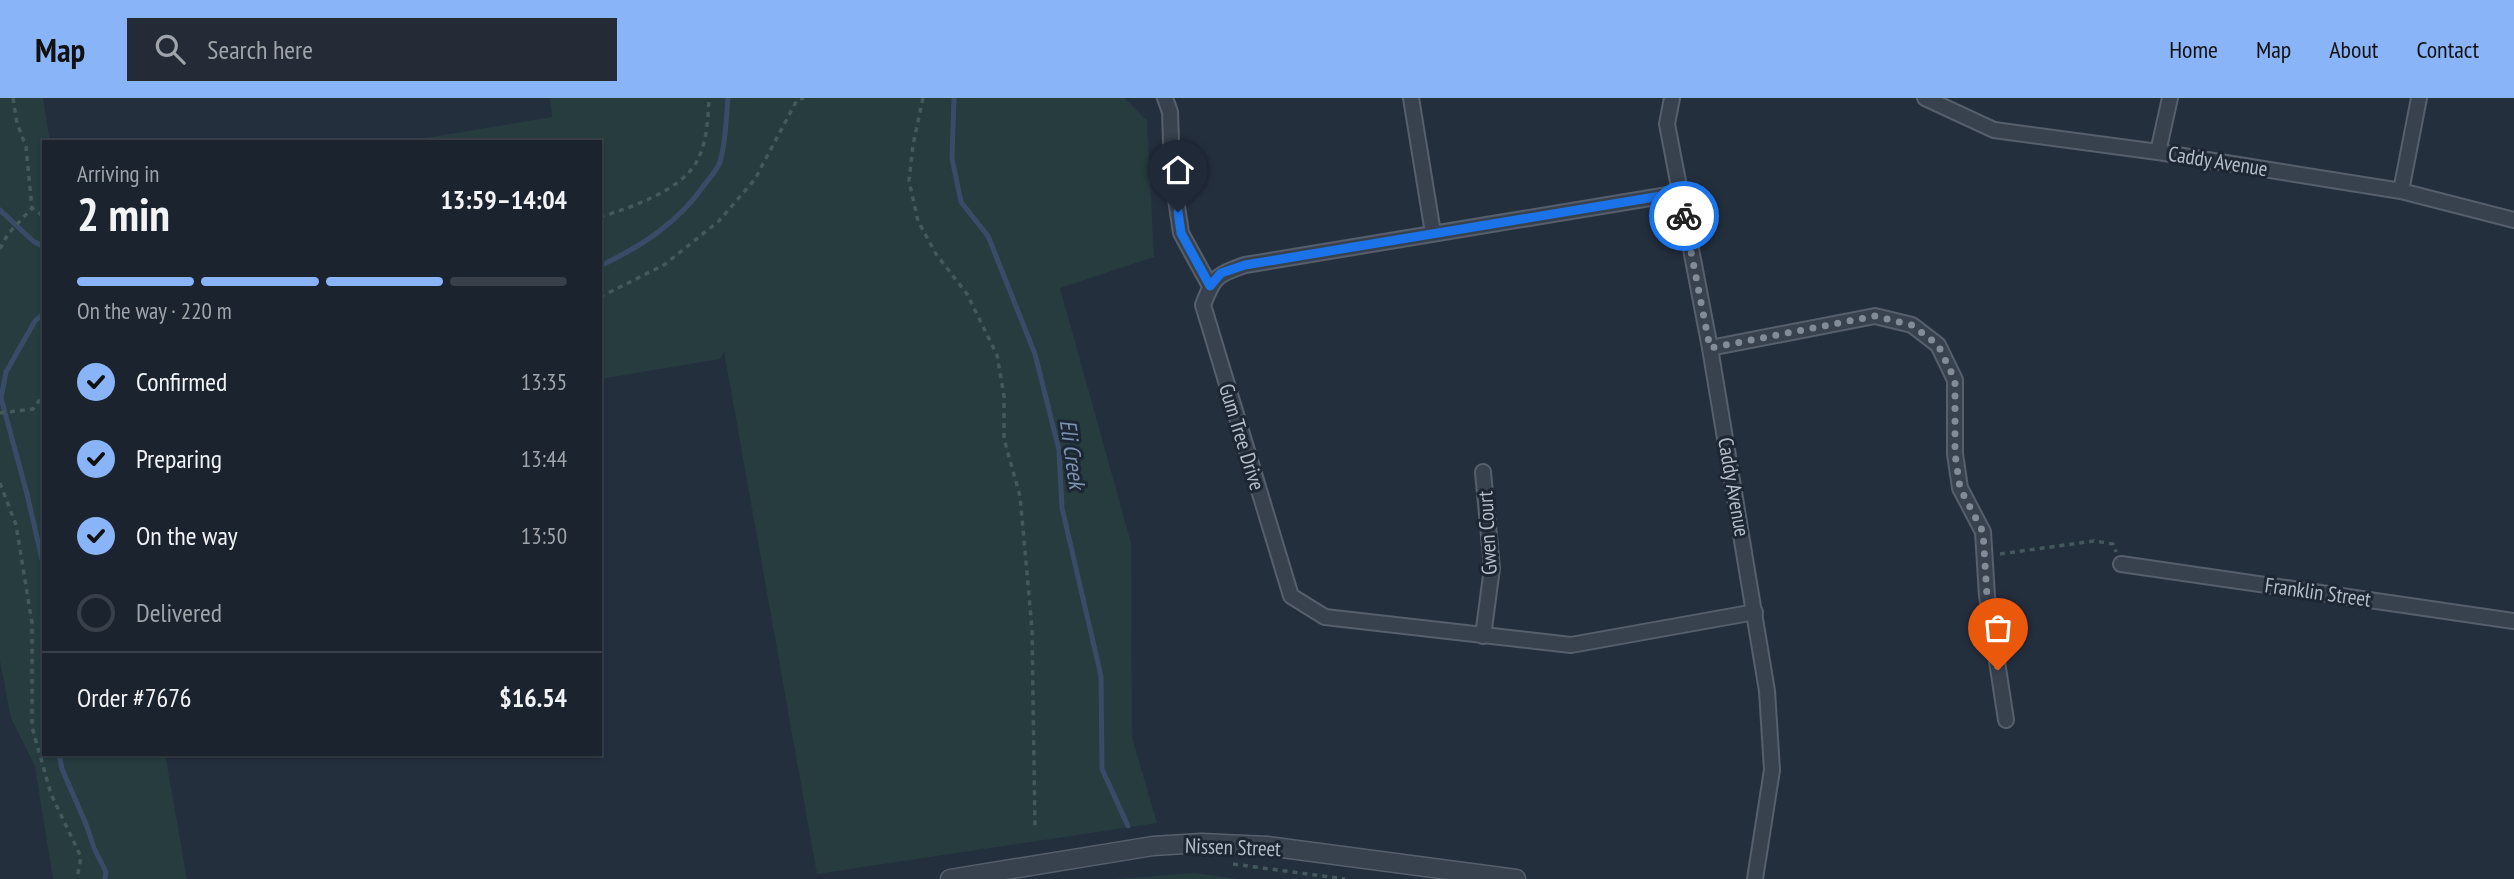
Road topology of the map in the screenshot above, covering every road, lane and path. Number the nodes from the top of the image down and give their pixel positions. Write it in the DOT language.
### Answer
graph roads {
  1 [pos="13,98"];
  2 [pos="709,98"];
  3 [pos="804,98"];
  4 [pos="923,98"];
  5 [pos="1165,98"];
  6 [pos="1412,98"];
  7 [pos="1672,98"];
  8 [pos="1925,98"];
  9 [pos="2170,98"];
  10 [pos="2418,98"];
  11 [pos="2158,152"];
  12 [pos="2401,191"];
  13 [pos="1679,193"];
  14 [pos="32,208"];
  15 [pos="42,216"];
  16 [pos="602,216"];
  17 [pos="2514,220"];
  18 [pos="1433,233"];
  19 [pos="0,249"];
  20 [pos="1210,286"];
  21 [pos="602,297"];
  22 [pos="1710,348"];
  23 [pos="42,397"];
  24 [pos="0,413"];
  25 [pos="1483,472"];
  26 [pos="0,483"];
  27 [pos="1984,556"];
  28 [pos="2121,564"];
  29 [pos="1755,611"];
  30 [pos="2514,621"];
  31 [pos="1483,636"];
  32 [pos="2006,719"];
  33 [pos="1035,830"];
  34 [pos="1232,863"];
  35 [pos="1489,877"];
  36 [pos="77,879"];
  37 [pos="950,879"];
  38 [pos="1345,879"];
  39 [pos="1516,879"];
  40 [pos="1755,879"];
  1 -- 14 [label="path"];
  2 -- 16 [label="path"];
  3 -- 21 [label="path"];
  4 -- 33 [label="path"];
  5 -- 20 [label="street"];
  6 -- 18 [label="street"];
  7 -- 13 [label="street, Caddy Avenue"];
  8 -- 11 [label="street, Caddy Avenue"];
  9 -- 11 [label="street"];
  10 -- 12 [label="street"];
  11 -- 12 [label="street, Caddy Avenue"];
  12 -- 17 [label="street, Caddy Avenue"];
  13 -- 18 [label="street"];
  13 -- 22 [label="street, Caddy Avenue"];
  14 -- 15 [label="path"];
  14 -- 19 [label="path"];
  18 -- 20 [label="street"];
  20 -- 31 [label="street, Gum Tree Drive"];
  22 -- 27 [label="street"];
  22 -- 29 [label="street, Caddy Avenue"];
  23 -- 24 [label="path"];
  25 -- 31 [label="street, Gwen Court"];
  26 -- 36 [label="path"];
  27 -- 28 [label="path"];
  27 -- 32 [label="street"];
  28 -- 30 [label="street, Franklin Street"];
  29 -- 31 [label="street, Gum Tree Drive"];
  29 -- 40 [label="street, Caddy Avenue"];
  34 -- 38 [label="path"];
  35 -- 37 [label="street, Nissen Street"];
  35 -- 39 [label="street, Nissen Street"];
}
